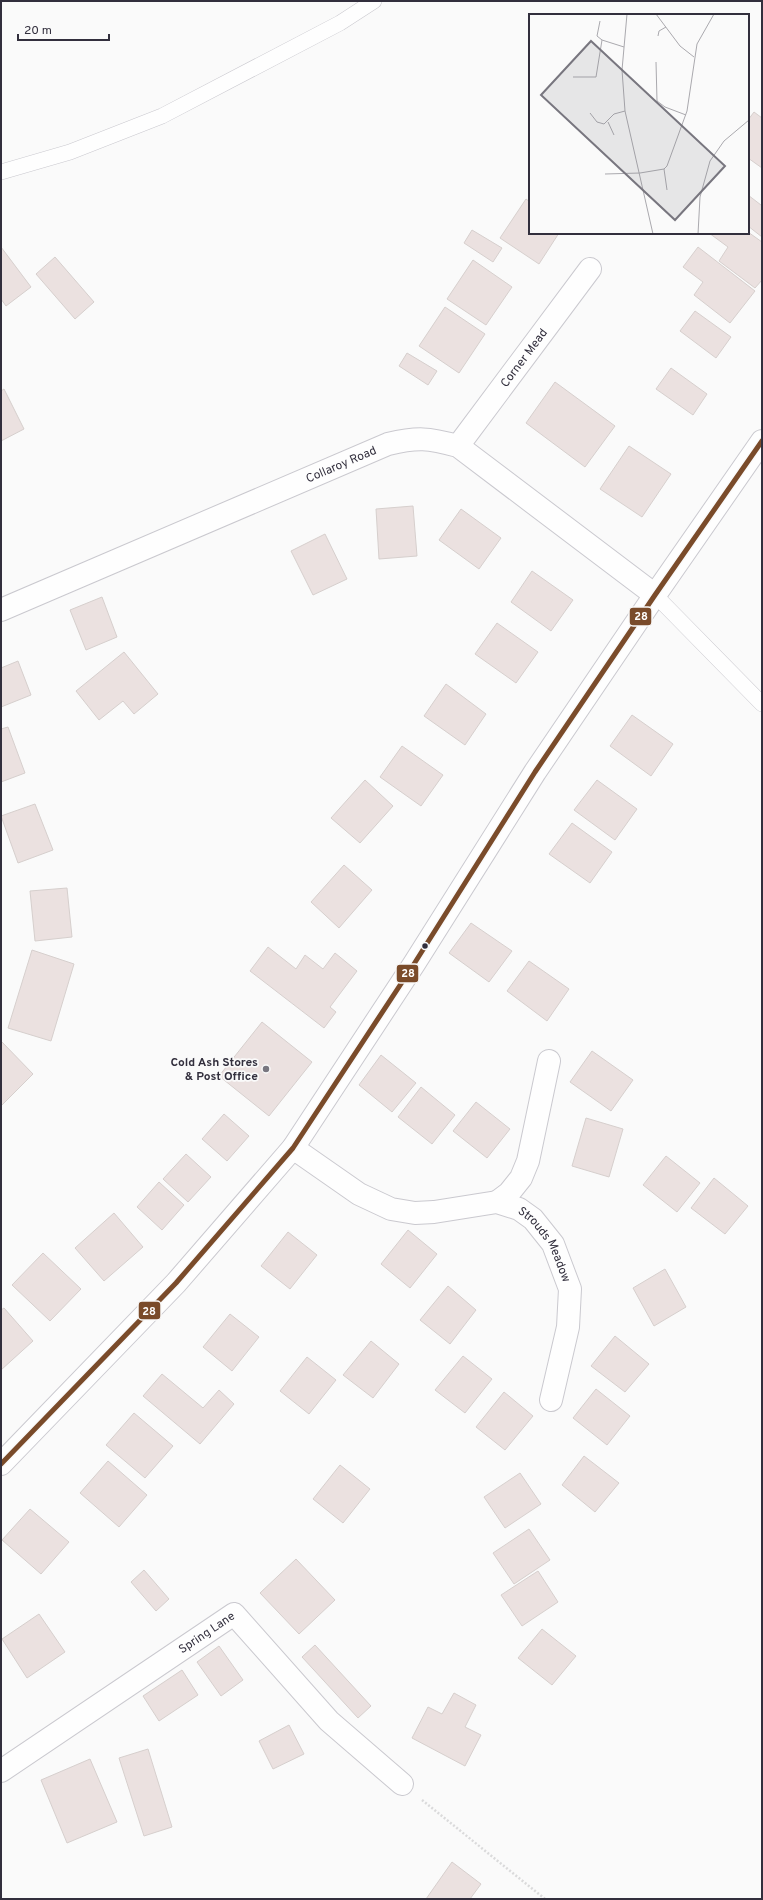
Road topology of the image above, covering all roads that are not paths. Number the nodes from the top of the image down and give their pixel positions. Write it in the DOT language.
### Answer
graph roads {
  1 [pos="374,1"];
  2 [pos="1,172"];
  3 [pos="590,269"];
  4 [pos="762,441"];
  5 [pos="458,446"];
  6 [pos="655,595"];
  7 [pos="1,610"];
  8 [pos="762,704"];
  9 [pos="549,1061"];
  10 [pos="293,1148"];
  11 [pos="497,1202"];
  12 [pos="551,1400"];
  13 [pos="1,1464"];
  14 [pos="1,1771"];
  15 [pos="402,1784"];
  1 -- 2 [label="lane"];
  3 -- 5 [label="street, Corner Mead"];
  4 -- 6 [label="street"];
  5 -- 6 [label="street, Collaroy Road"];
  5 -- 7 [label="street, Collaroy Road"];
  6 -- 8 [label="lane"];
  6 -- 10 [label="street"];
  9 -- 11 [label="street"];
  10 -- 11 [label="street, Strouds Meadow"];
  10 -- 13 [label="street"];
  11 -- 12 [label="street, Strouds Meadow"];
  14 -- 15 [label="street, Spring Lane"];
}
